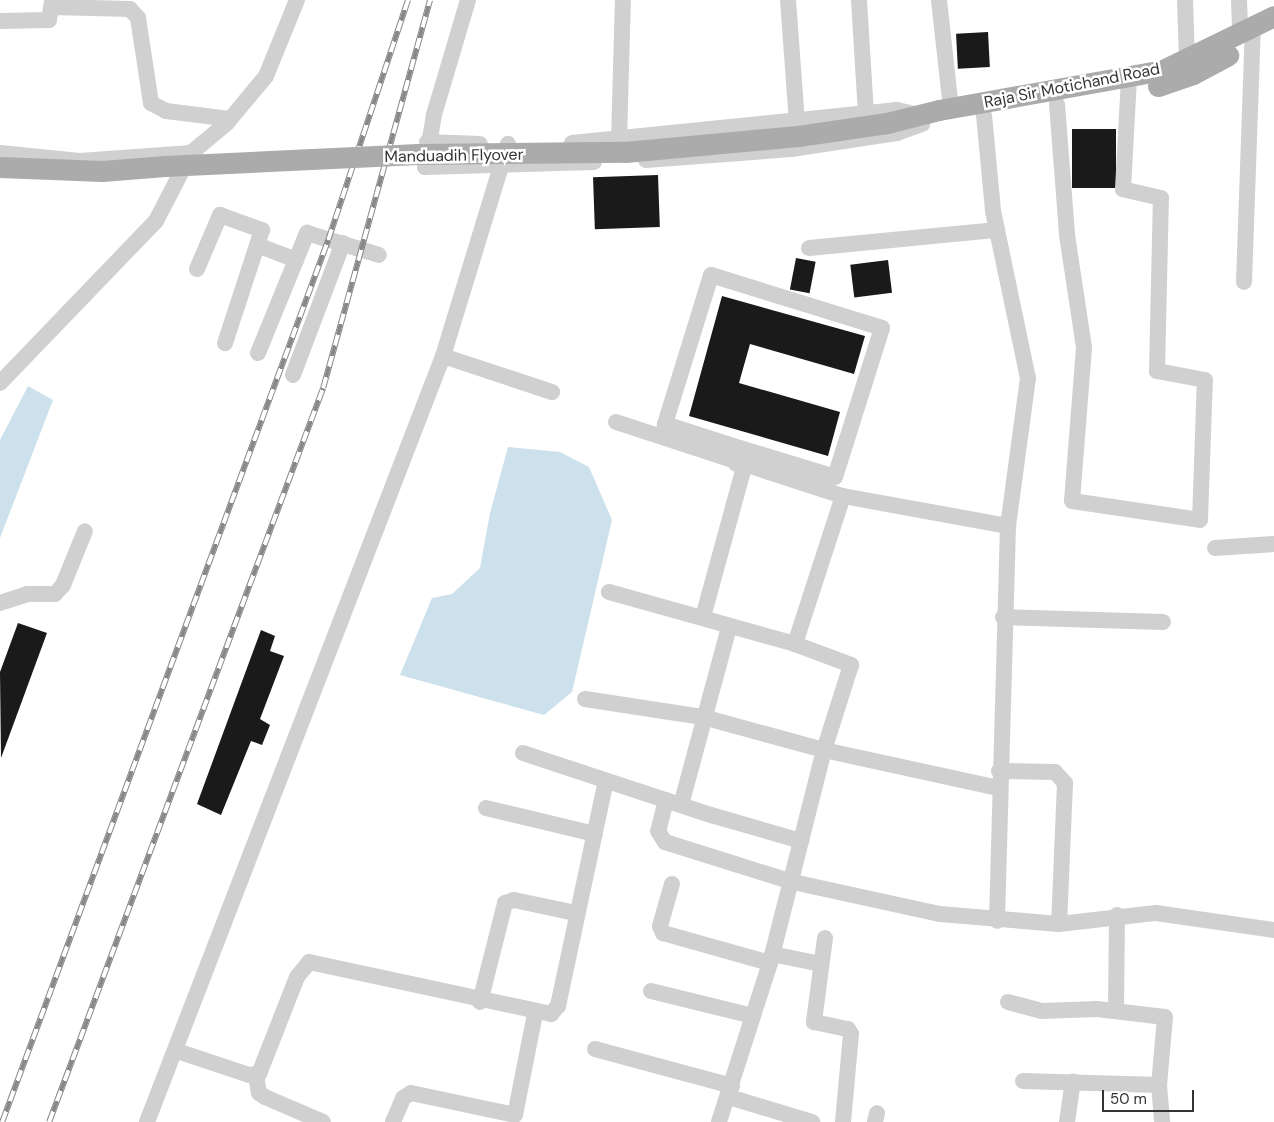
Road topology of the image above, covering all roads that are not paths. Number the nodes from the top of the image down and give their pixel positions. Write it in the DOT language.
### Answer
graph roads {
  1 [pos="297,0"];
  2 [pos="468,0"];
  3 [pos="623,0"];
  4 [pos="788,0"];
  5 [pos="859,0"];
  6 [pos="939,0"];
  7 [pos="1185,0"];
  8 [pos="1239,0"];
  9 [pos="90,3"];
  10 [pos="52,4"];
  11 [pos="1274,16"];
  12 [pos="0,21"];
  13 [pos="1274,29"];
  14 [pos="1249,33"];
  15 [pos="1187,60"];
  16 [pos="1128,86"];
  17 [pos="1057,104"];
  18 [pos="951,108"];
  19 [pos="866,113"];
  20 [pos="984,115"];
  21 [pos="230,119"];
  22 [pos="908,120"];
  23 [pos="796,122"];
  24 [pos="619,140"];
  25 [pos="427,142"];
  26 [pos="508,144"];
  27 [pos="0,153"];
  28 [pos="191,153"];
  29 [pos="503,166"];
  30 [pos="0,167"];
  31 [pos="997,230"];
  32 [pos="343,243"];
  33 [pos="257,245"];
  34 [pos="809,248"];
  35 [pos="379,255"];
  36 [pos="296,260"];
  37 [pos="197,269"];
  38 [pos="1244,282"];
  39 [pos="225,343"];
  40 [pos="258,353"];
  41 [pos="443,356"];
  42 [pos="293,375"];
  43 [pos="0,383"];
  44 [pos="552,392"];
  45 [pos="616,422"];
  46 [pos="740,448"];
  47 [pos="740,466"];
  48 [pos="843,496"];
  49 [pos="1008,526"];
  50 [pos="85,531"];
  51 [pos="1274,544"];
  52 [pos="1215,548"];
  53 [pos="609,592"];
  54 [pos="0,603"];
  55 [pos="703,617"];
  56 [pos="1003,617"];
  57 [pos="1163,622"];
  58 [pos="729,627"];
  59 [pos="795,644"];
  60 [pos="585,698"];
  61 [pos="703,716"];
  62 [pos="824,750"];
  63 [pos="523,752"];
  64 [pos="999,771"];
  65 [pos="606,781"];
  66 [pos="999,788"];
  67 [pos="674,802"];
  68 [pos="486,808"];
  69 [pos="595,834"];
  70 [pos="801,841"];
  71 [pos="793,882"];
  72 [pos="672,884"];
  73 [pos="575,912"];
  74 [pos="1117,915"];
  75 [pos="997,921"];
  76 [pos="1058,924"];
  77 [pos="1274,930"];
  78 [pos="825,938"];
  79 [pos="771,959"];
  80 [pos="821,964"];
  81 [pos="651,991"];
  82 [pos="480,1002"];
  83 [pos="1008,1002"];
  84 [pos="1116,1011"];
  85 [pos="535,1014"];
  86 [pos="753,1016"];
  87 [pos="595,1048"];
  88 [pos="177,1051"];
  89 [pos="256,1076"];
  90 [pos="1023,1081"];
  91 [pos="1073,1081"];
  92 [pos="1159,1085"];
  93 [pos="731,1091"];
  94 [pos="147,1122"];
  95 [pos="323,1122"];
  96 [pos="393,1122"];
  97 [pos="719,1122"];
  98 [pos="812,1122"];
  99 [pos="843,1122"];
  100 [pos="1067,1122"];
  101 [pos="1162,1122"];
  1 -- 21 [label="street"];
  2 -- 25 [label="street"];
  3 -- 24 [label="street"];
  4 -- 23 [label="street"];
  5 -- 19 [label="street"];
  6 -- 18 [label="street"];
  7 -- 15 [label="street"];
  8 -- 14 [label="street"];
  9 -- 10 [label="street"];
  9 -- 21 [label="street"];
  10 -- 12 [label="street"];
  11 -- 14 [label="main road, Raja Sir Motichand Road"];
  13 -- 14 [label="main road"];
  14 -- 15 [label="main road, Raja Sir Motichand Road"];
  14 -- 16 [label="main road"];
  14 -- 38 [label="street"];
  15 -- 16 [label="main road, Raja Sir Motichand Road"];
  16 -- 17 [label="main road"];
  16 -- 17 [label="street"];
  16 -- 18 [label="main road, Raja Sir Motichand Road"];
  17 -- 20 [label="main road"];
  18 -- 22 [label="main road, Raja Sir Motichand Road"];
  19 -- 22 [label="street"];
  19 -- 23 [label="street"];
  20 -- 22 [label="main road"];
  20 -- 31 [label="street"];
  21 -- 28 [label="street"];
  22 -- 29 [label="street"];
  22 -- 30 [label="main road, Manduadih Flyover, bridge"];
  23 -- 24 [label="street"];
  24 -- 26 [label="street"];
  25 -- 26 [label="street"];
  25 -- 29 [label="street"];
  26 -- 29 [label="street"];
  27 -- 28 [label="street"];
  28 -- 43 [label="street"];
  29 -- 41 [label="street"];
  31 -- 34 [label="street"];
  31 -- 49 [label="street"];
  32 -- 35 [label="street"];
  32 -- 36 [label="street"];
  32 -- 42 [label="street"];
  33 -- 36 [label="street"];
  33 -- 37 [label="street"];
  33 -- 39 [label="street"];
  36 -- 40 [label="street"];
  41 -- 44 [label="street"];
  41 -- 88 [label="street"];
  45 -- 47 [label="street"];
  46 -- 46 [label="street"];
  46 -- 47 [label="street"];
  47 -- 48 [label="street"];
  47 -- 55 [label="street"];
  48 -- 49 [label="street"];
  48 -- 59 [label="street"];
  49 -- 56 [label="street"];
  50 -- 54 [label="street"];
  51 -- 52 [label="street"];
  53 -- 55 [label="street"];
  55 -- 58 [label="street"];
  56 -- 57 [label="street"];
  56 -- 64 [label="street"];
  58 -- 59 [label="street"];
  58 -- 61 [label="street"];
  59 -- 62 [label="street"];
  60 -- 61 [label="street"];
  61 -- 62 [label="street"];
  61 -- 67 [label="street"];
  62 -- 66 [label="street"];
  62 -- 70 [label="street"];
  63 -- 65 [label="street"];
  64 -- 66 [label="street"];
  64 -- 76 [label="street"];
  65 -- 67 [label="street"];
  65 -- 69 [label="street"];
  66 -- 75 [label="street"];
  67 -- 70 [label="street"];
  67 -- 71 [label="street"];
  68 -- 69 [label="street"];
  69 -- 73 [label="street"];
  70 -- 71 [label="street"];
  71 -- 75 [label="street"];
  71 -- 79 [label="street"];
  72 -- 79 [label="street"];
  73 -- 82 [label="street"];
  73 -- 85 [label="street"];
  74 -- 76 [label="street"];
  74 -- 77 [label="street"];
  74 -- 84 [label="street"];
  75 -- 76 [label="street"];
  78 -- 80 [label="street"];
  79 -- 80 [label="street"];
  79 -- 86 [label="street"];
  80 -- 99 [label="street"];
  81 -- 86 [label="street"];
  82 -- 85 [label="street"];
  82 -- 89 [label="street"];
  83 -- 84 [label="street"];
  84 -- 92 [label="street"];
  85 -- 96 [label="street"];
  86 -- 93 [label="street"];
  87 -- 93 [label="street"];
  88 -- 89 [label="street"];
  88 -- 94 [label="street"];
  89 -- 95 [label="street"];
  90 -- 91 [label="street"];
  91 -- 92 [label="street"];
  91 -- 100 [label="street"];
  92 -- 101 [label="street"];
  93 -- 97 [label="street"];
  93 -- 98 [label="street"];
}
